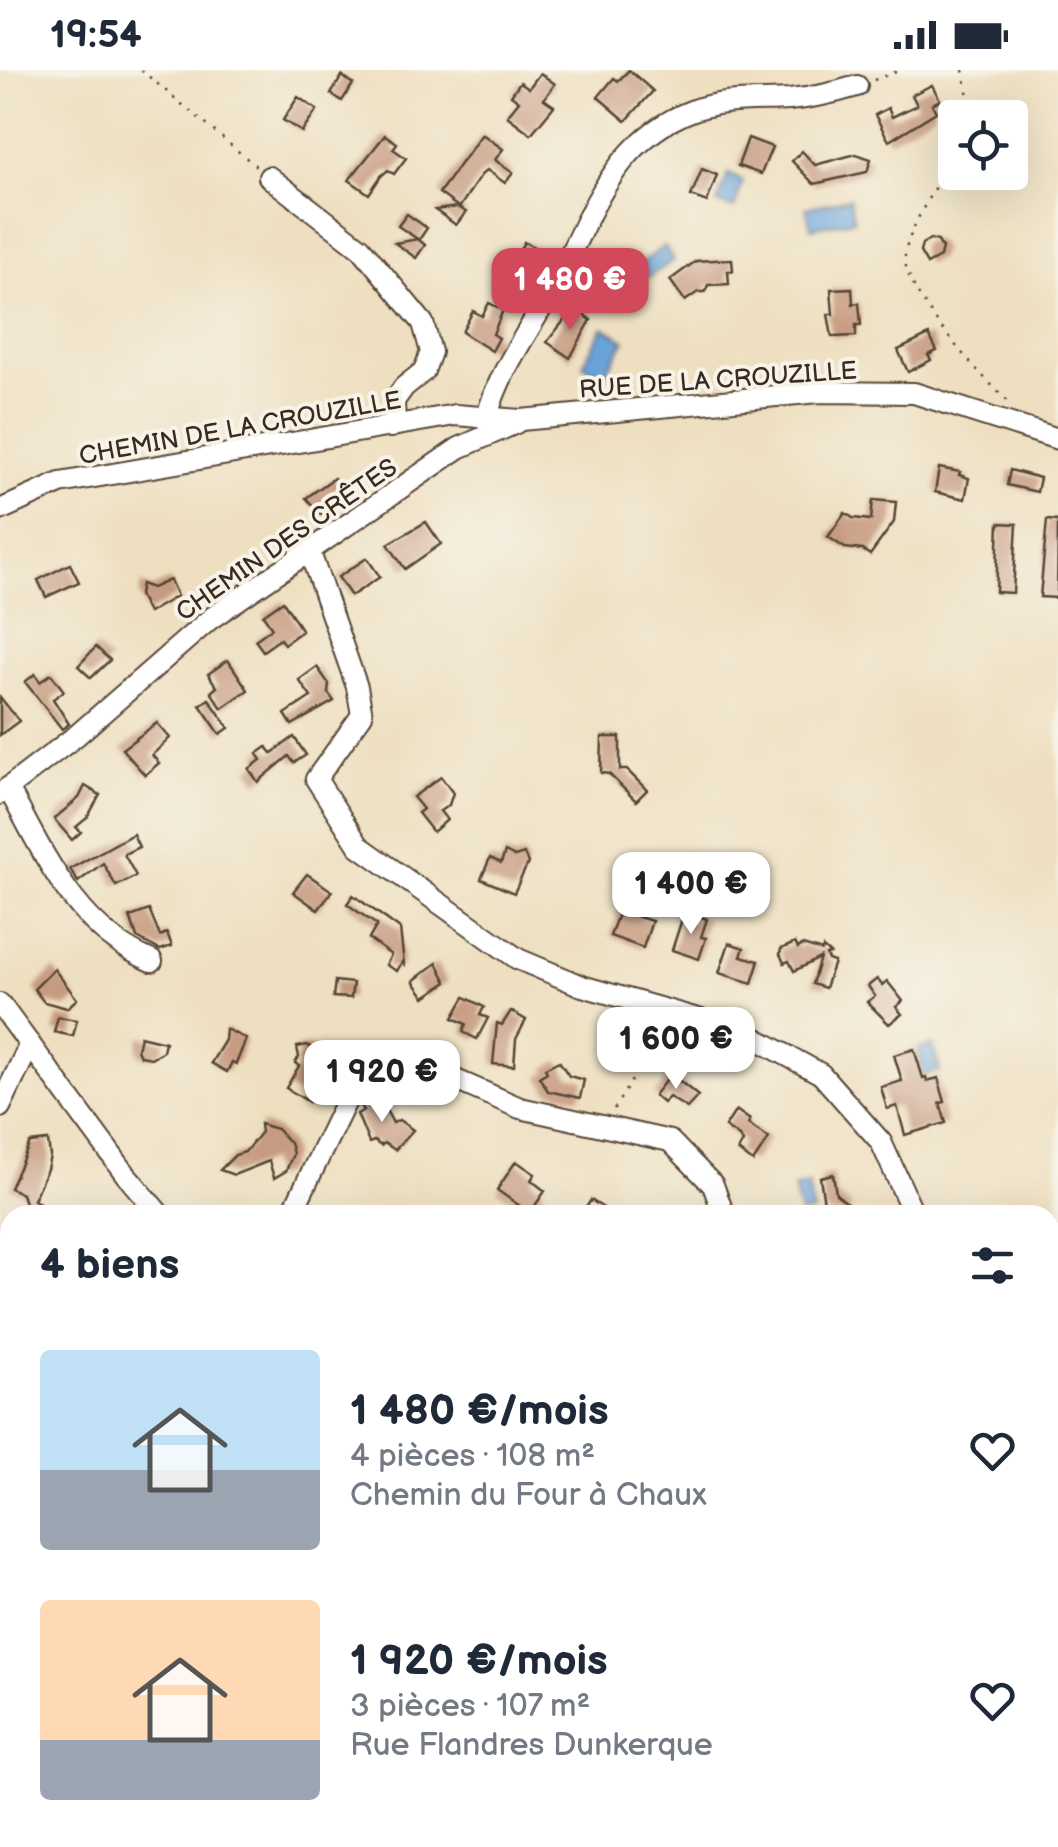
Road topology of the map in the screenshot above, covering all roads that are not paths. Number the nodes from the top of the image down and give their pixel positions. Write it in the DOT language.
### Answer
graph roads {
  1 [pos="856,86"];
  2 [pos="270,177"];
  3 [pos="491,418"];
  4 [pos="521,420"];
  5 [pos="391,428"];
  6 [pos="1058,439"];
  7 [pos="0,510"];
  8 [pos="309,550"];
  9 [pos="4,791"];
  10 [pos="152,961"];
  11 [pos="0,1004"];
  12 [pos="30,1044"];
  13 [pos="0,1107"];
  14 [pos="152,1205"];
  15 [pos="296,1205"];
  16 [pos="720,1205"];
  17 [pos="910,1205"];
  1 -- 3 [label="street"];
  2 -- 5 [label="street"];
  3 -- 4 [label="street, RUE DE LA CROUZILLE"];
  3 -- 5 [label="street, CHEMIN DE LA CROUZILLE"];
  4 -- 6 [label="street, RUE DE LA CROUZILLE"];
  4 -- 8 [label="street, CHEMIN DES CRÊTES"];
  5 -- 7 [label="street, CHEMIN DE LA CROUZILLE"];
  8 -- 9 [label="street, CHEMIN DES CRÊTES"];
  8 -- 17 [label="street"];
  9 -- 10 [label="street"];
  11 -- 12 [label="street"];
  12 -- 13 [label="street"];
  12 -- 14 [label="street"];
  15 -- 16 [label="street"];
}
